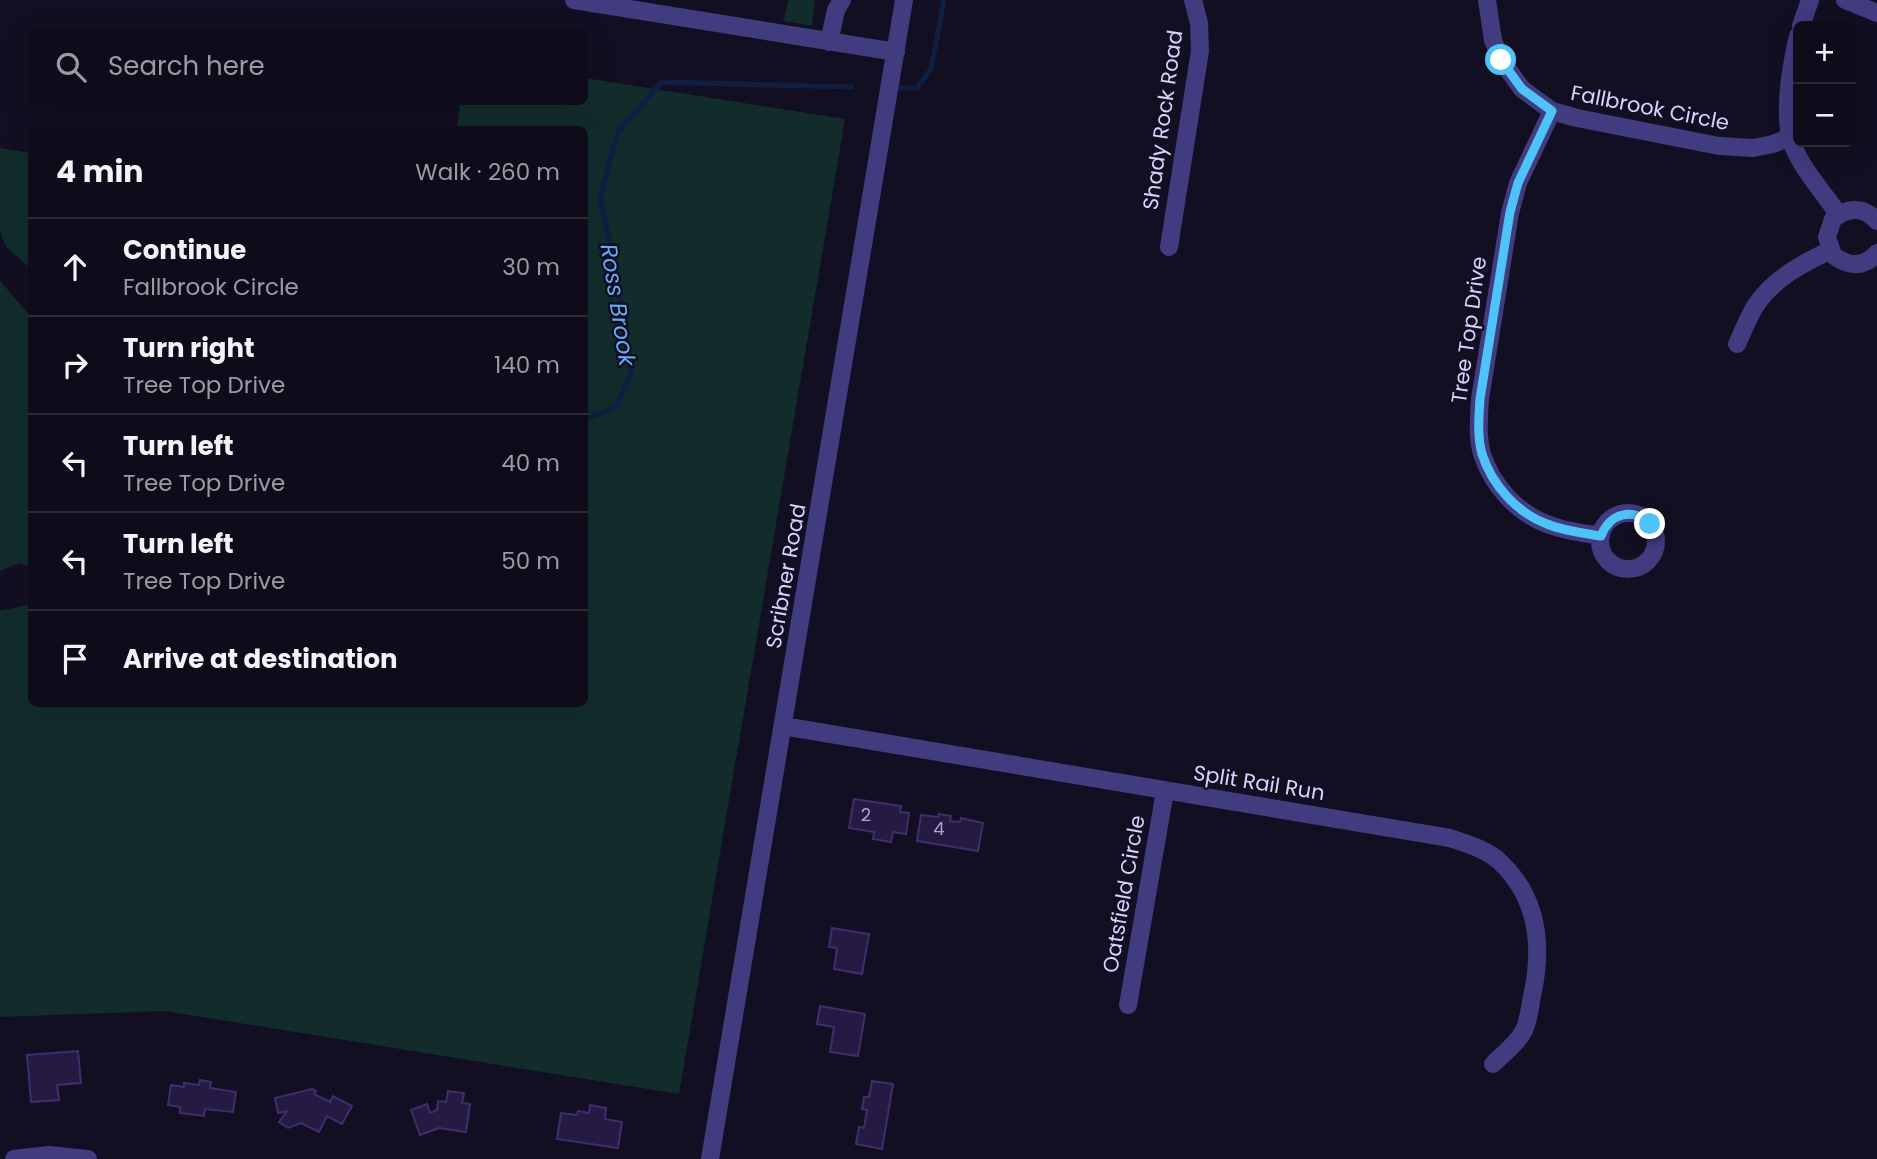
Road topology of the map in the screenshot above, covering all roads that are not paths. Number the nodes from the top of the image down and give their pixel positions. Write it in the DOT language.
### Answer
graph roads {
  1 [pos="574,0"];
  2 [pos="842,0"];
  3 [pos="904,0"];
  4 [pos="1193,0"];
  5 [pos="1487,0"];
  6 [pos="1810,0"];
  7 [pos="1845,0"];
  8 [pos="1877,13"];
  9 [pos="1803,21"];
  10 [pos="829,42"];
  11 [pos="895,52"];
  12 [pos="1793,65"];
  13 [pos="1552,111"];
  14 [pos="1790,137"];
  15 [pos="1839,215"];
  16 [pos="1877,221"];
  17 [pos="1169,247"];
  18 [pos="1830,250"];
  19 [pos="1877,253"];
  20 [pos="1737,344"];
  21 [pos="1601,536"];
  22 [pos="783,726"];
  23 [pos="1166,791"];
  24 [pos="1128,1005"];
  25 [pos="1493,1064"];
  26 [pos="14,1159"];
  27 [pos="88,1159"];
  28 [pos="710,1159"];
  1 -- 10 [label="street"];
  2 -- 10 [label="street"];
  3 -- 11 [label="street, Scribner Road"];
  4 -- 17 [label="street, Shady Rock Road"];
  5 -- 13 [label="street, Fallbrook Circle"];
  6 -- 9 [label="street"];
  7 -- 8 [label="street"];
  10 -- 11 [label="street"];
  11 -- 22 [label="street, Scribner Road"];
  12 -- 14 [label="street"];
  13 -- 14 [label="street, Fallbrook Circle"];
  13 -- 21 [label="street, Tree Top Drive"];
  14 -- 15 [label="street"];
  15 -- 16 [label="street"];
  15 -- 18 [label="street"];
  18 -- 19 [label="street"];
  18 -- 20 [label="street"];
  22 -- 23 [label="street, Split Rail Run"];
  22 -- 28 [label="street, Scribner Road"];
  23 -- 24 [label="street, Oatsfield Circle"];
  23 -- 25 [label="street, Split Rail Run"];
  26 -- 27 [label="street"];
}
